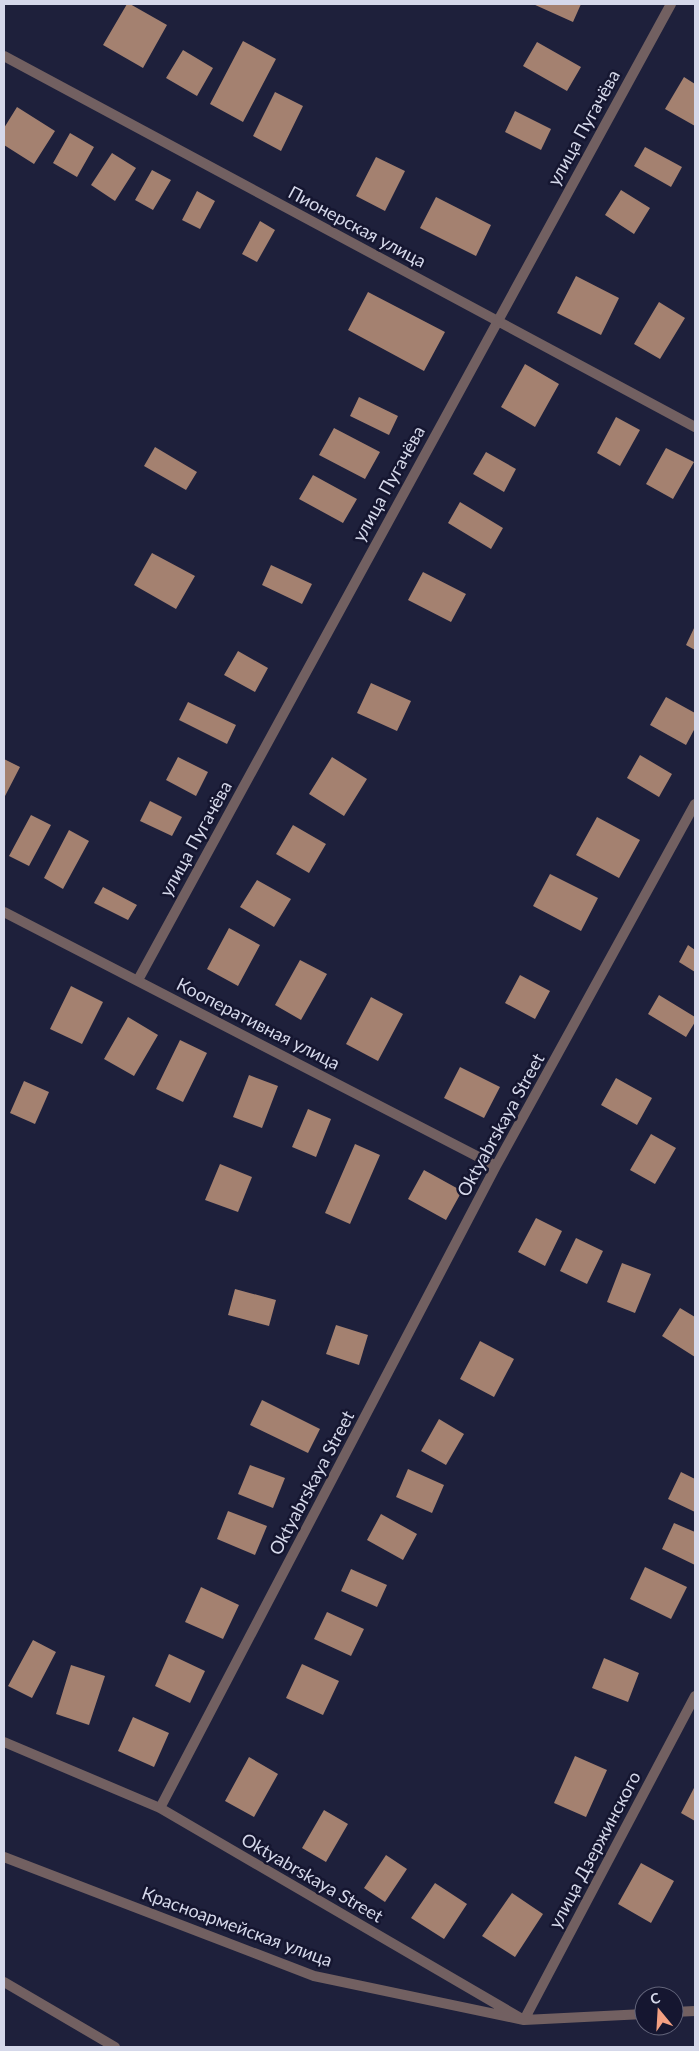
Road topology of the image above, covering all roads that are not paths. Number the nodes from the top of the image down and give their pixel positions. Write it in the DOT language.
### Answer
graph roads {
  1 [pos="671,4"];
  2 [pos="4,56"];
  3 [pos="496,320"];
  4 [pos="695,427"];
  5 [pos="695,804"];
  6 [pos="4,912"];
  7 [pos="138,980"];
  8 [pos="496,1166"];
  9 [pos="695,1696"];
  10 [pos="4,1742"];
  11 [pos="160,1808"];
  12 [pos="4,1857"];
  13 [pos="4,1982"];
  14 [pos="634,2014"];
  15 [pos="524,2020"];
  16 [pos="115,2047"];
  1 -- 3 [label="street, улица Пугачёва"];
  2 -- 3 [label="street, Пионерская улица"];
  3 -- 4 [label="street, Пионерская улица"];
  3 -- 7 [label="street, улица Пугачёва"];
  5 -- 8 [label="street, Oktyabrskaya Street"];
  6 -- 7 [label="street, Кооперативная улица"];
  7 -- 8 [label="street, Кооперативная улица"];
  8 -- 11 [label="street, Oktyabrskaya Street"];
  9 -- 15 [label="street, улица Дзержинского"];
  10 -- 11 [label="street"];
  11 -- 15 [label="street, Oktyabrskaya Street"];
  12 -- 15 [label="street, Красноармейская улица"];
  13 -- 16 [label="street"];
  14 -- 15 [label="street, Красноармейская улица"];
}
